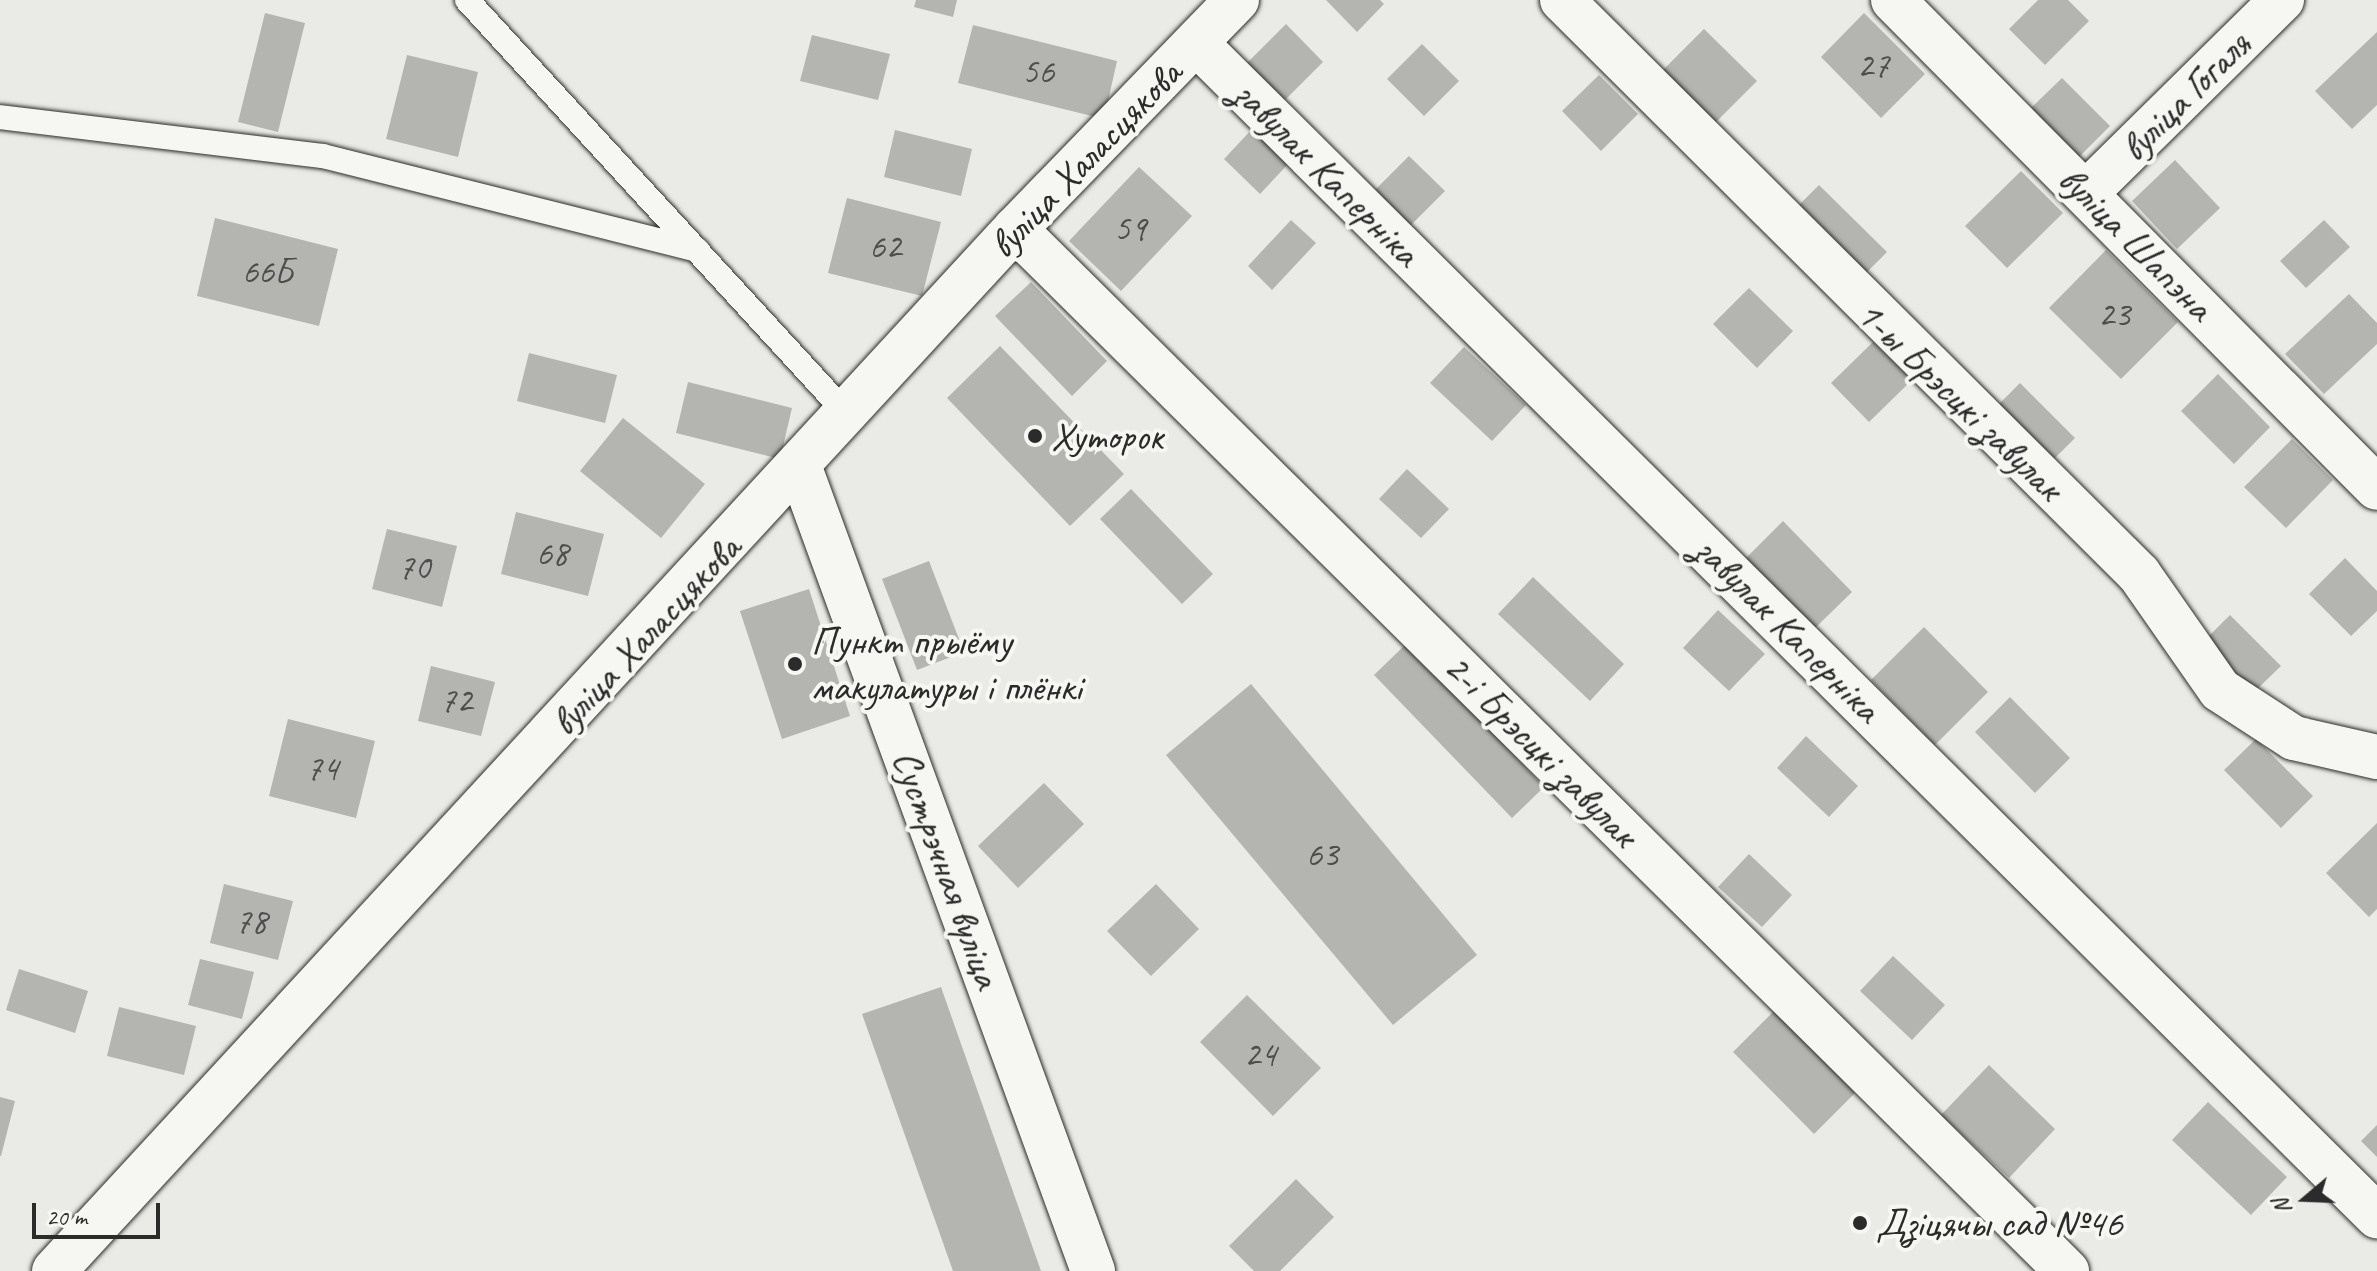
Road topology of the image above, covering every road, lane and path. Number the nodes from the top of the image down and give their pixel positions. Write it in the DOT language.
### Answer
graph roads {
  1 [pos="467,0"];
  2 [pos="1237,0"];
  3 [pos="1562,0"];
  4 [pos="1893,0"];
  5 [pos="2282,0"];
  6 [pos="1196,43"];
  7 [pos="0,117"];
  8 [pos="2087,192"];
  9 [pos="1015,229"];
  10 [pos="697,250"];
  11 [pos="847,414"];
  12 [pos="800,468"];
  13 [pos="2377,488"];
  14 [pos="2377,757"];
  15 [pos="2377,1216"];
  16 [pos="54,1271"];
  17 [pos="1093,1271"];
  18 [pos="2067,1271"];
  1 -- 10 [label="lane"];
  2 -- 6 [label="street, вуліца Халасцякова"];
  3 -- 14 [label="street, 1-ы Брэсцкі завулак"];
  4 -- 8 [label="street, вуліца Шапэна"];
  5 -- 8 [label="street, вуліца Гогаля"];
  6 -- 9 [label="street, вуліца Халасцякова"];
  6 -- 15 [label="street, завулак Каперніка"];
  7 -- 10 [label="lane"];
  8 -- 13 [label="street, вуліца Шапэна"];
  9 -- 11 [label="street, вуліца Халасцякова"];
  9 -- 18 [label="street, 2-і Брэсцкі завулак"];
  10 -- 11 [label="lane"];
  11 -- 12 [label="street, вуліца Халасцякова"];
  12 -- 16 [label="street, вуліца Халасцякова"];
  12 -- 17 [label="street, Сустрэчная вуліца"];
}
